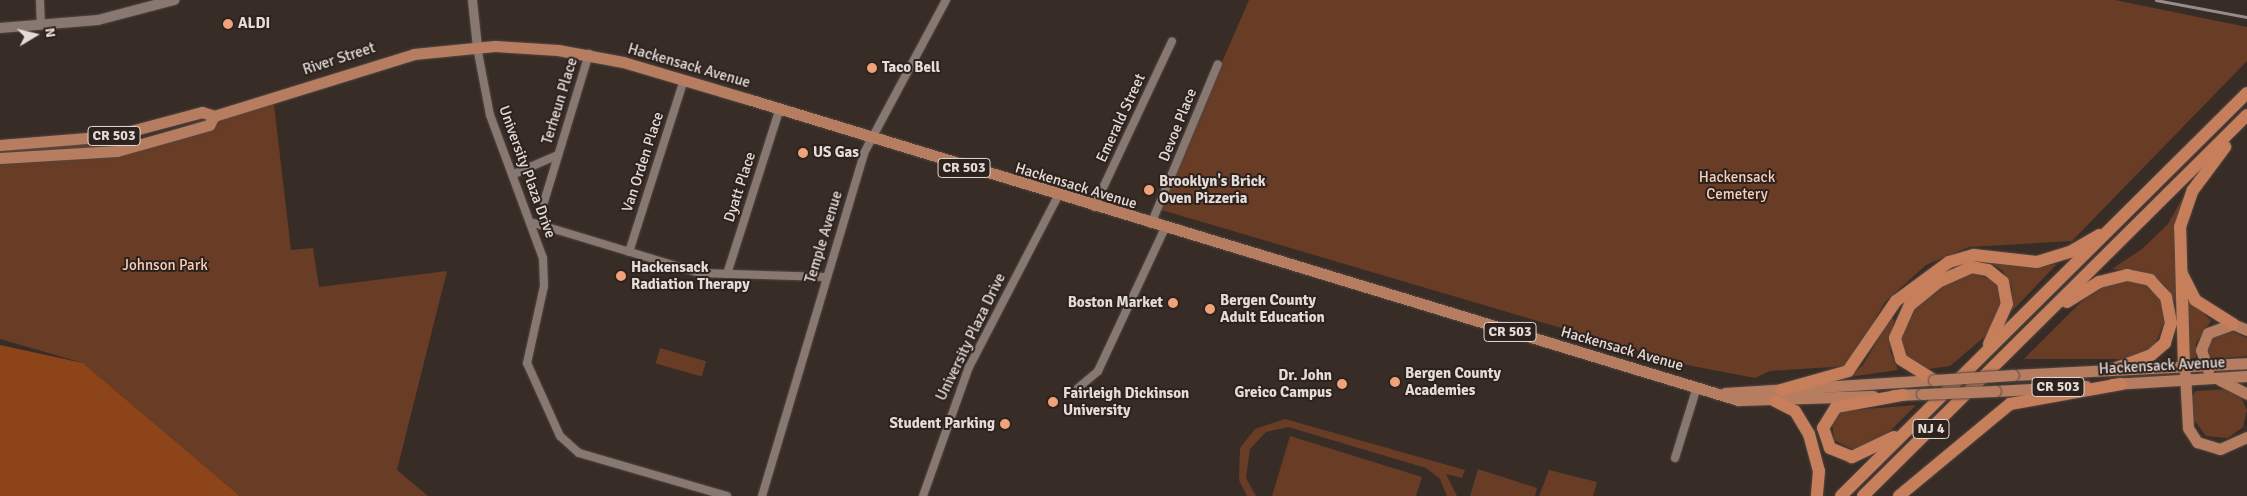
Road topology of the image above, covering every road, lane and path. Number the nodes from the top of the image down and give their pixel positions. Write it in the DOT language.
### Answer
graph roads {
  1 [pos="40,0"];
  2 [pos="174,0"];
  3 [pos="472,0"];
  4 [pos="946,0"];
  5 [pos="41,25"];
  6 [pos="0,28"];
  7 [pos="1172,40"];
  8 [pos="477,47"];
  9 [pos="589,54"];
  10 [pos="1218,64"];
  11 [pos="684,80"];
  12 [pos="2247,93"];
  13 [pos="780,108"];
  14 [pos="214,116"];
  15 [pos="2247,116"];
  16 [pos="870,139"];
  17 [pos="0,145"];
  18 [pos="558,155"];
  19 [pos="0,158"];
  20 [pos="514,174"];
  21 [pos="1058,196"];
  22 [pos="544,202"];
  23 [pos="1094,207"];
  24 [pos="534,223"];
  25 [pos="1151,224"];
  26 [pos="2115,226"];
  27 [pos="1165,228"];
  28 [pos="629,252"];
  29 [pos="2178,265"];
  30 [pos="727,274"];
  31 [pos="826,277"];
  32 [pos="2050,312"];
  33 [pos="2234,324"];
  34 [pos="2247,330"];
  35 [pos="1980,359"];
  36 [pos="2247,363"];
  37 [pos="2203,365"];
  38 [pos="2184,366"];
  39 [pos="2111,370"];
  40 [pos="2247,376"];
  41 [pos="2216,378"];
  42 [pos="1934,380"];
  43 [pos="2185,380"];
  44 [pos="2121,384"];
  45 [pos="1697,387"];
  46 [pos="1078,388"];
  47 [pos="1781,390"];
  48 [pos="1721,393"];
  49 [pos="2247,394"];
  50 [pos="1903,395"];
  51 [pos="1775,402"];
  52 [pos="1913,425"];
  53 [pos="2247,437"];
  54 [pos="1675,458"];
  55 [pos="727,496"];
  56 [pos="762,496"];
  57 [pos="923,496"];
  58 [pos="1817,496"];
  59 [pos="1841,496"];
  60 [pos="1863,496"];
  61 [pos="1898,496"];
  1 -- 5 [label="street"];
  2 -- 5 [label="main road"];
  3 -- 8 [label="street, University Plaza Drive"];
  4 -- 16 [label="street, Temple Avenue"];
  5 -- 6 [label="main road"];
  7 -- 23 [label="street, Emerald Street"];
  8 -- 9 [label="main road, Hackensack Avenue / CR 503"];
  8 -- 14 [label="main road, River Street / CR 503"];
  8 -- 20 [label="street, University Plaza Drive"];
  9 -- 11 [label="main road, Hackensack Avenue / CR 503"];
  9 -- 18 [label="street, Terheun Place"];
  10 -- 25 [label="street, Devoe Place"];
  11 -- 13 [label="main road, Hackensack Avenue / CR 503"];
  11 -- 28 [label="street, Van Orden Place"];
  12 -- 26 [label="highway, NJ 4"];
  13 -- 16 [label="main road, Hackensack Avenue / CR 503"];
  13 -- 30 [label="street, Dyatt Place"];
  14 -- 17 [label="main road, River Street / CR 503"];
  14 -- 19 [label="main road, River Street"];
  15 -- 29 [label="highway"];
  15 -- 32 [label="highway, NJ 4"];
  16 -- 21 [label="main road, Hackensack Avenue / CR 503"];
  16 -- 31 [label="street, Temple Avenue"];
  18 -- 20 [label="street, Terheun Place"];
  18 -- 22 [label="street, Terheun Place"];
  20 -- 24 [label="street, University Plaza Drive"];
  21 -- 23 [label="main road, Hackensack Avenue / CR 503"];
  21 -- 57 [label="street, University Plaza Drive"];
  23 -- 25 [label="main road, Hackensack Avenue / CR 503"];
  24 -- 28 [label="street"];
  24 -- 55 [label="street, University Plaza Drive"];
  25 -- 27 [label="main road, Hackensack Avenue / CR 503"];
  26 -- 35 [label="highway, NJ 4"];
  26 -- 47 [label="highway"];
  27 -- 45 [label="main road, Hackensack Avenue / CR 503"];
  27 -- 46 [label="street"];
  28 -- 30 [label="street"];
  29 -- 33 [label="highway"];
  29 -- 38 [label="highway"];
  30 -- 31 [label="street"];
  31 -- 56 [label="street, Temple Avenue"];
  32 -- 39 [label="highway"];
  32 -- 60 [label="highway, NJ 4"];
  33 -- 34 [label="main road"];
  33 -- 37 [label="main road"];
  35 -- 42 [label="highway"];
  35 -- 52 [label="highway, NJ 4"];
  36 -- 37 [label="main road, Hackensack Avenue / CR 503"];
  37 -- 38 [label="main road, Hackensack Avenue / CR 503"];
  37 -- 41 [label="main road"];
  38 -- 39 [label="main road, Hackensack Avenue / CR 503"];
  38 -- 43 [label="main road"];
  39 -- 42 [label="main road, Hackensack Avenue / CR 503, bridge"];
  40 -- 41 [label="main road, Hackensack Avenue / CR 503"];
  41 -- 43 [label="main road, Hackensack Avenue / CR 503"];
  41 -- 49 [label="main road"];
  42 -- 47 [label="main road, Hackensack Avenue / CR 503"];
  43 -- 44 [label="main road, Hackensack Avenue / CR 503"];
  43 -- 53 [label="main road"];
  44 -- 50 [label="main road, Hackensack Avenue / CR 503, bridge"];
  44 -- 61 [label="highway"];
  45 -- 48 [label="main road, Hackensack Avenue / CR 503"];
  45 -- 54 [label="street"];
  47 -- 48 [label="main road, Hackensack Avenue / CR 503"];
  48 -- 51 [label="main road, Hackensack Avenue / CR 503"];
  50 -- 51 [label="main road, Hackensack Avenue / CR 503"];
  50 -- 52 [label="highway"];
  51 -- 58 [label="highway"];
  52 -- 59 [label="highway, NJ 4"];
}
